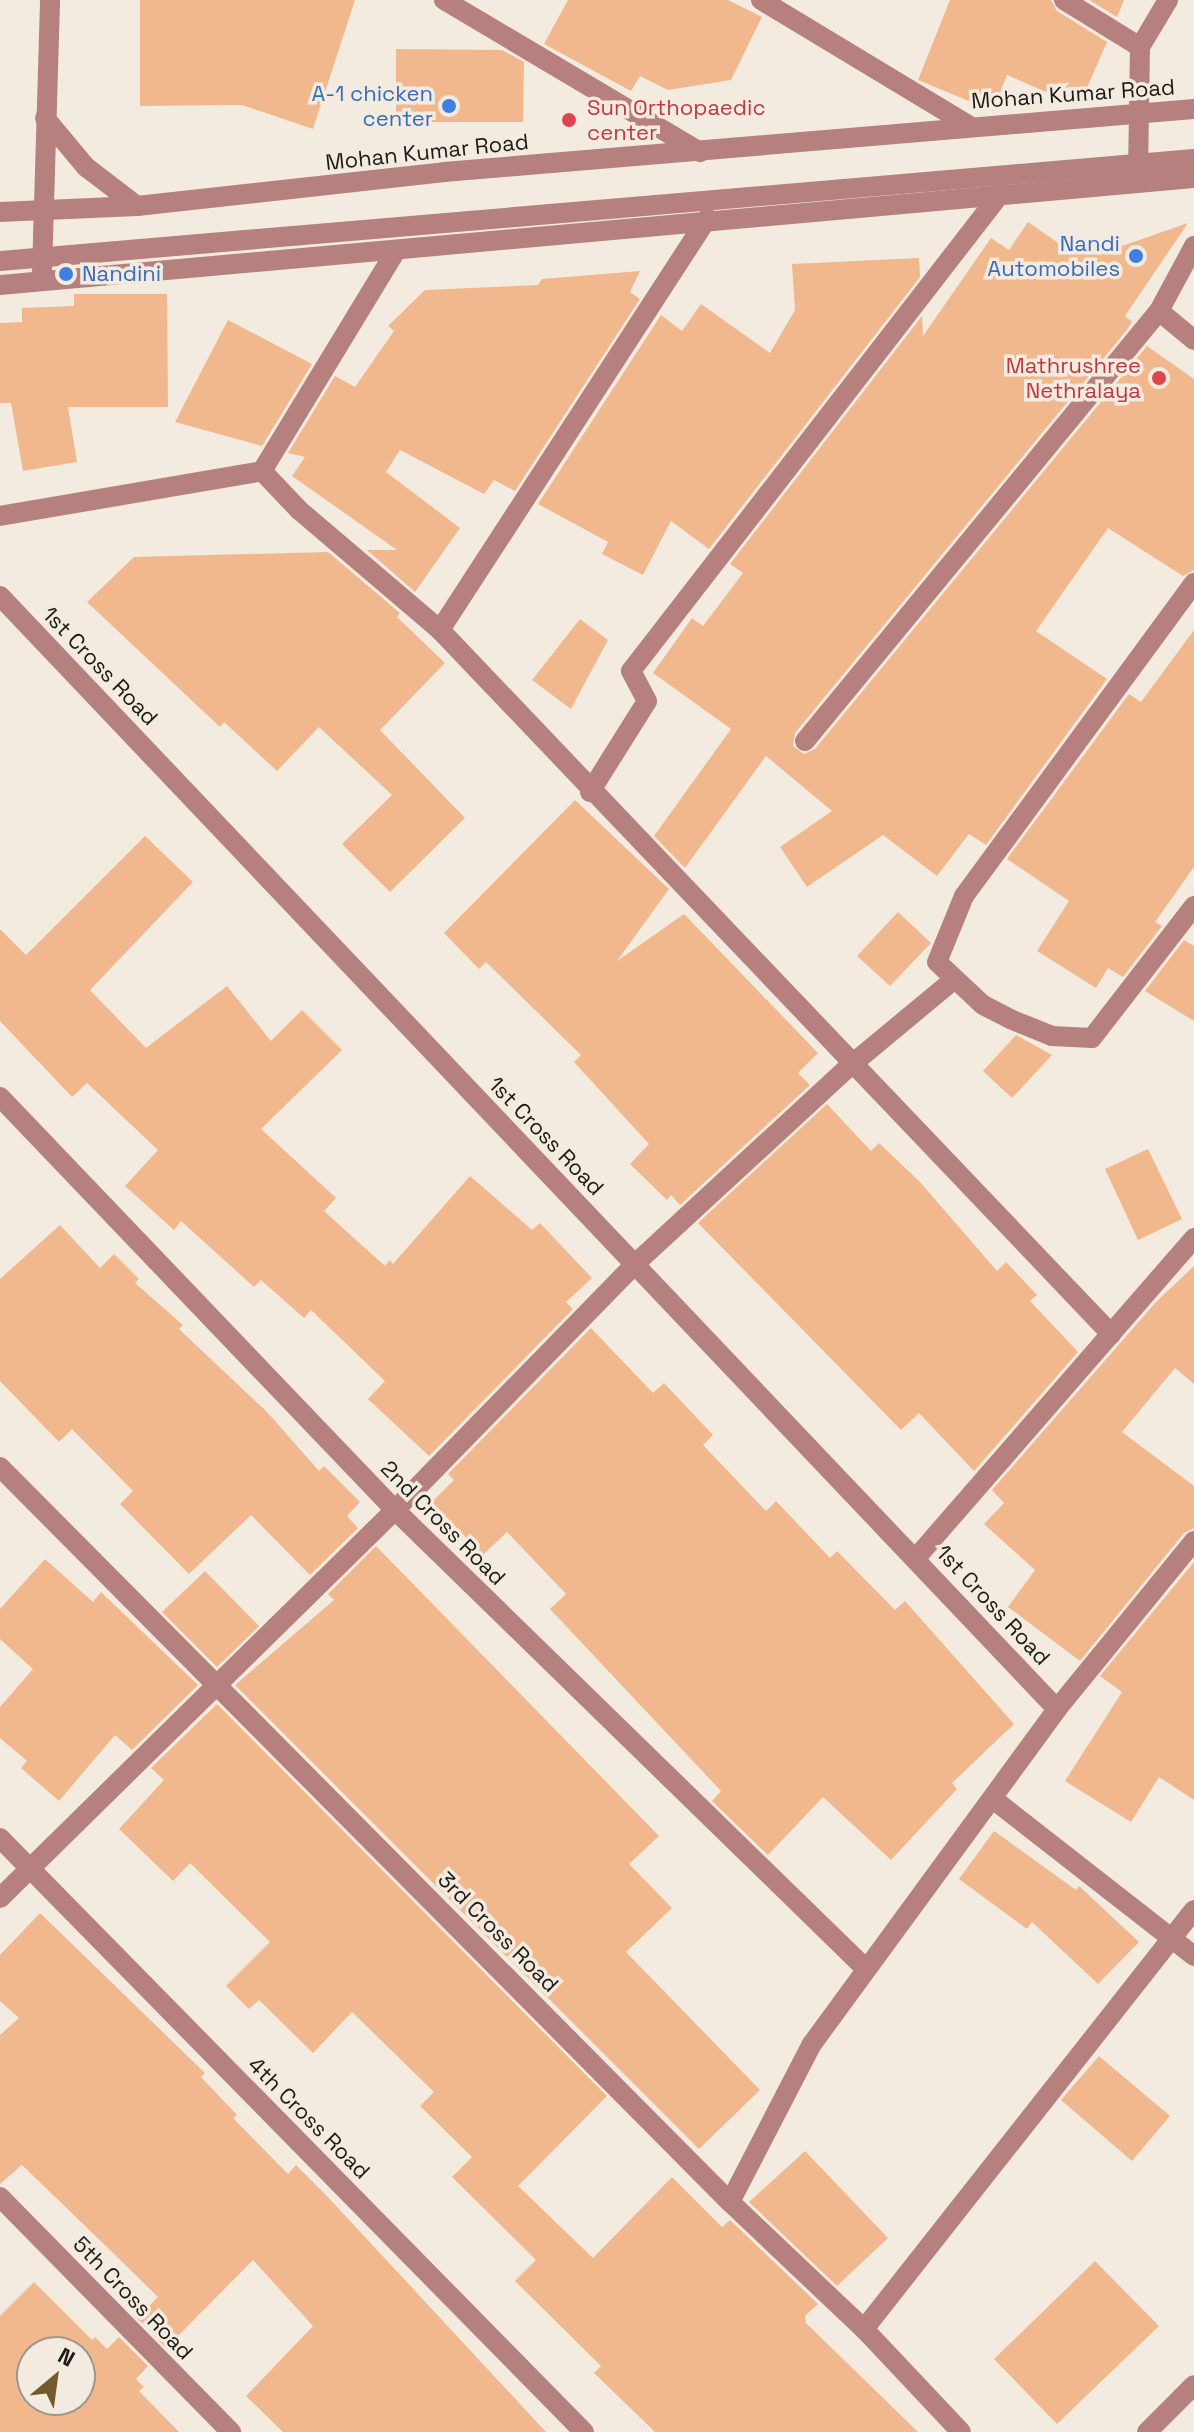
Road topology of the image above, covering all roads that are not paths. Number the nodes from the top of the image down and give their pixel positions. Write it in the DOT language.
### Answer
graph roads {
  1 [pos="50,0"];
  2 [pos="444,0"];
  3 [pos="761,0"];
  4 [pos="1064,0"];
  5 [pos="1168,0"];
  6 [pos="1140,47"];
  7 [pos="1194,109"];
  8 [pos="1139,112"];
  9 [pos="45,118"];
  10 [pos="968,125"];
  11 [pos="700,152"];
  12 [pos="1194,159"];
  13 [pos="1138,173"];
  14 [pos="1194,178"];
  15 [pos="1001,193"];
  16 [pos="137,206"];
  17 [pos="0,212"];
  18 [pos="41,212"];
  19 [pos="708,218"];
  20 [pos="1194,246"];
  21 [pos="396,251"];
  22 [pos="42,260"];
  23 [pos="0,261"];
  24 [pos="42,283"];
  25 [pos="0,285"];
  26 [pos="1159,311"];
  27 [pos="1194,340"];
  28 [pos="262,471"];
  29 [pos="0,516"];
  30 [pos="1194,583"];
  31 [pos="0,596"];
  32 [pos="440,630"];
  33 [pos="805,741"];
  34 [pos="590,792"];
  35 [pos="1194,906"];
  36 [pos="952,981"];
  37 [pos="851,1065"];
  38 [pos="0,1097"];
  39 [pos="1194,1238"];
  40 [pos="635,1264"];
  41 [pos="1111,1334"];
  42 [pos="0,1467"];
  43 [pos="395,1510"];
  44 [pos="1194,1541"];
  45 [pos="916,1558"];
  46 [pos="216,1680"];
  47 [pos="1057,1709"];
  48 [pos="993,1799"];
  49 [pos="0,1838"];
  50 [pos="31,1870"];
  51 [pos="0,1898"];
  52 [pos="1194,1910"];
  53 [pos="1171,1937"];
  54 [pos="1194,1956"];
  55 [pos="866,1969"];
  56 [pos="0,2197"];
  57 [pos="730,2202"];
  58 [pos="864,2329"];
  59 [pos="1194,2385"];
  60 [pos="231,2432"];
  61 [pos="584,2432"];
  62 [pos="961,2432"];
  63 [pos="1147,2432"];
  1 -- 9 [label="street"];
  2 -- 11 [label="street"];
  3 -- 10 [label="street"];
  4 -- 6 [label="street"];
  5 -- 6 [label="street"];
  6 -- 8 [label="street"];
  7 -- 8 [label="street, Mohan Kumar Road"];
  8 -- 10 [label="street, Mohan Kumar Road"];
  8 -- 13 [label="street"];
  9 -- 16 [label="street"];
  9 -- 18 [label="street"];
  10 -- 11 [label="street, Mohan Kumar Road"];
  11 -- 16 [label="street, Mohan Kumar Road"];
  12 -- 13 [label="street"];
  13 -- 14 [label="street"];
  13 -- 15 [label="street"];
  13 -- 22 [label="street"];
  15 -- 19 [label="street"];
  15 -- 34 [label="street"];
  16 -- 18 [label="street, Mohan Kumar Road"];
  17 -- 18 [label="street, Mohan Kumar Road"];
  18 -- 22 [label="street"];
  19 -- 21 [label="street"];
  19 -- 32 [label="street"];
  20 -- 26 [label="street"];
  21 -- 24 [label="street"];
  21 -- 28 [label="street"];
  22 -- 23 [label="street"];
  22 -- 24 [label="street"];
  24 -- 25 [label="street"];
  26 -- 27 [label="street"];
  26 -- 33 [label="street"];
  28 -- 29 [label="street"];
  28 -- 32 [label="street"];
  30 -- 36 [label="street"];
  31 -- 40 [label="street, 1st Cross Road"];
  32 -- 34 [label="street"];
  34 -- 37 [label="street"];
  35 -- 36 [label="street"];
  36 -- 37 [label="street"];
  37 -- 40 [label="street"];
  37 -- 41 [label="street"];
  38 -- 43 [label="street, 2nd Cross Road"];
  39 -- 41 [label="street"];
  40 -- 43 [label="street"];
  40 -- 45 [label="street, 1st Cross Road"];
  41 -- 45 [label="street"];
  42 -- 46 [label="street, 3rd Cross Road"];
  43 -- 46 [label="street"];
  43 -- 55 [label="street, 2nd Cross Road"];
  44 -- 47 [label="street"];
  45 -- 47 [label="street, 1st Cross Road"];
  46 -- 50 [label="street"];
  46 -- 57 [label="street, 3rd Cross Road"];
  47 -- 48 [label="street"];
  48 -- 53 [label="street"];
  48 -- 55 [label="street"];
  49 -- 50 [label="street, 4th Cross Road"];
  50 -- 51 [label="street"];
  50 -- 61 [label="street, 4th Cross Road"];
  52 -- 53 [label="street"];
  53 -- 54 [label="street"];
  53 -- 58 [label="street"];
  55 -- 57 [label="street"];
  56 -- 60 [label="street, 5th Cross Road"];
  57 -- 58 [label="street, 3rd Cross Road"];
  58 -- 62 [label="street, 3rd Cross Road"];
  59 -- 63 [label="street"];
}
